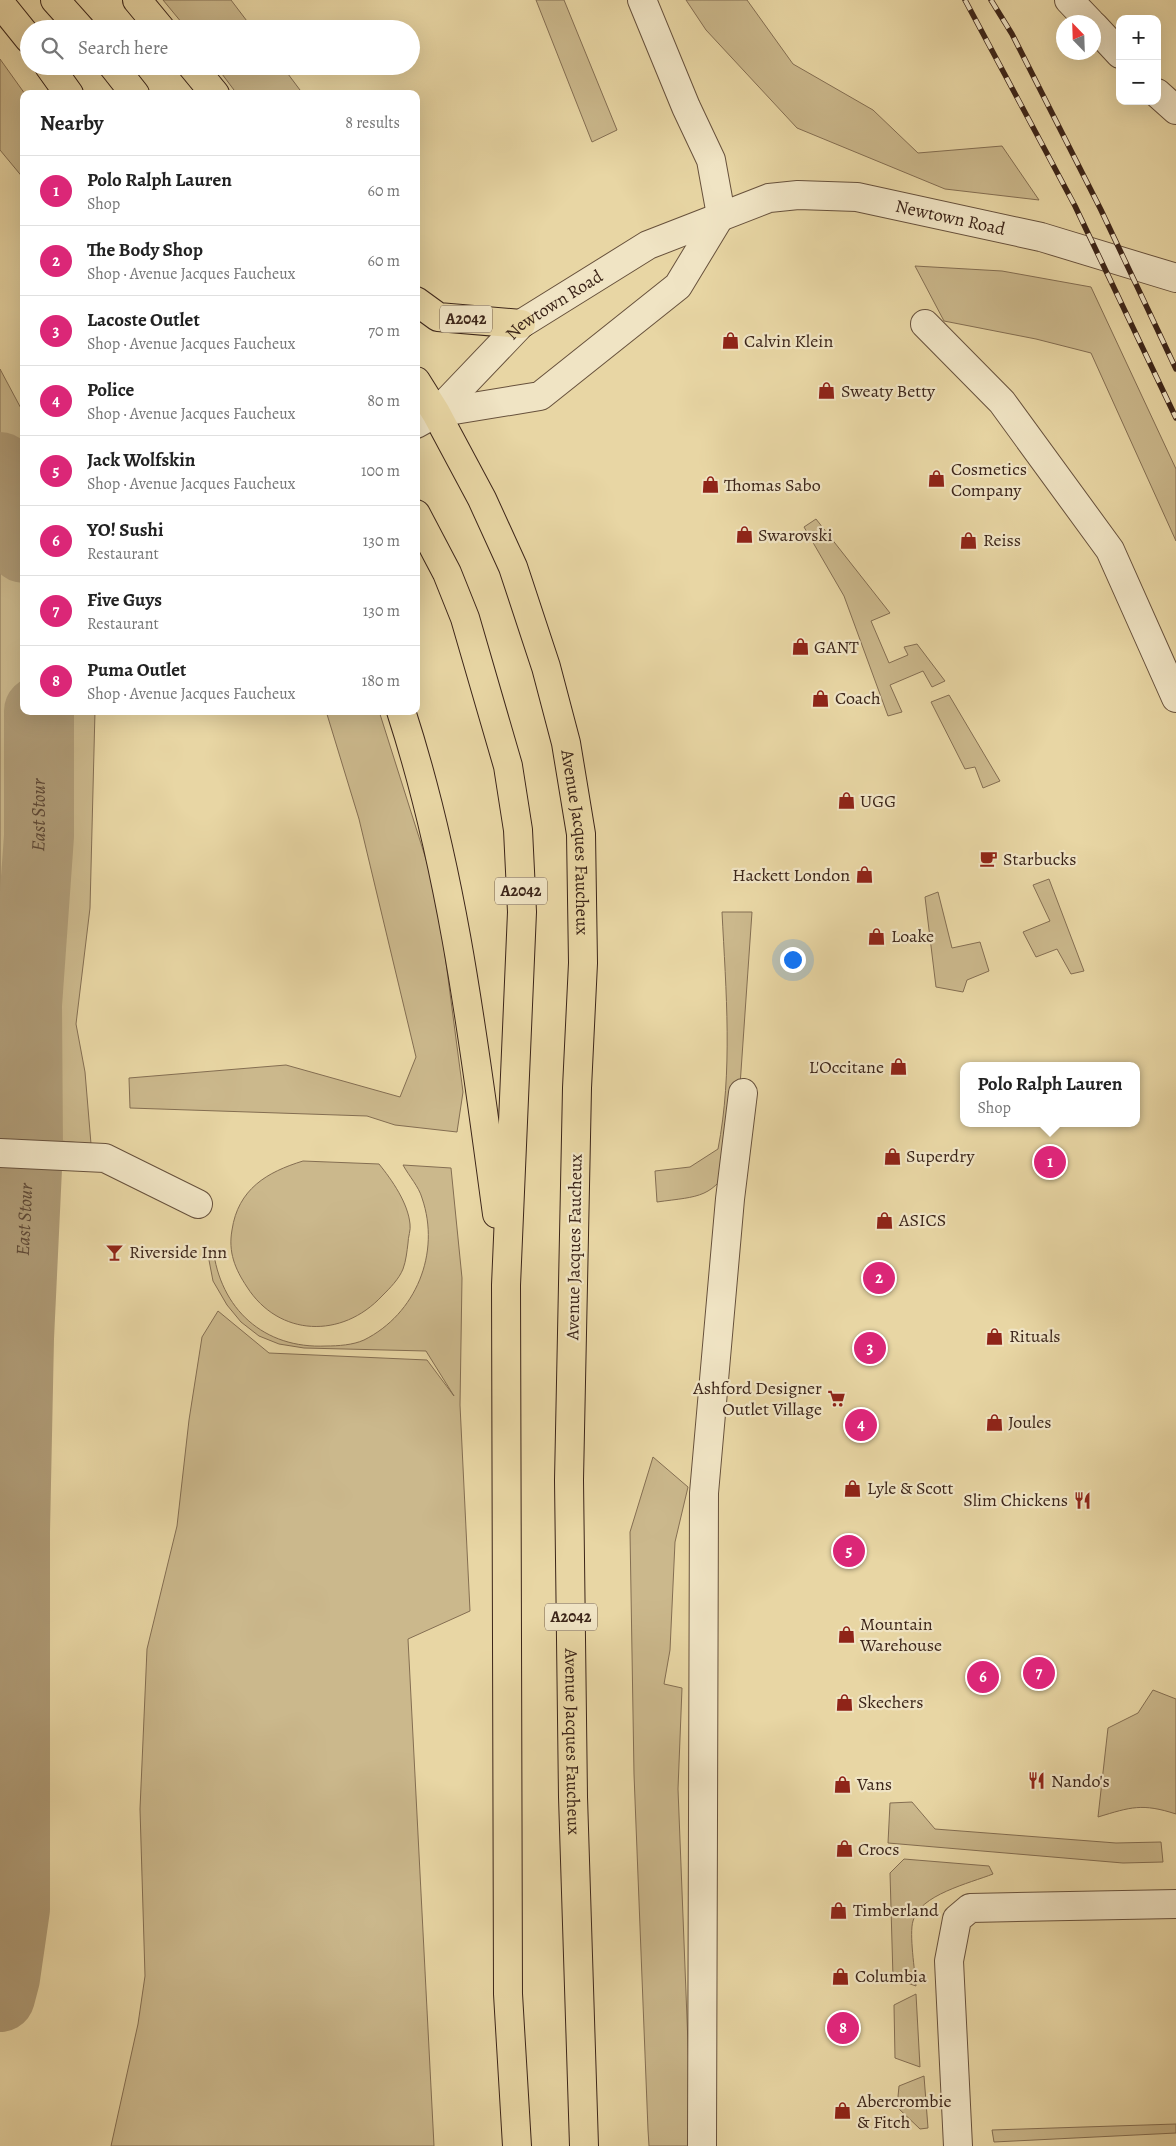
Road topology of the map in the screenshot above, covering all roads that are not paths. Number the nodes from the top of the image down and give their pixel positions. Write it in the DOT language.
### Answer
graph roads {
  1 [pos="55,0"];
  2 [pos="137,0"];
  3 [pos="642,0"];
  4 [pos="1069,0"];
  5 [pos="0,3"];
  6 [pos="1083,15"];
  7 [pos="73,20"];
  8 [pos="154,20"];
  9 [pos="20,28"];
  10 [pos="1101,34"];
  11 [pos="1116,50"];
  12 [pos="55,75"];
  13 [pos="120,75"];
  14 [pos="199,75"];
  15 [pos="66,90"];
  16 [pos="132,90"];
  17 [pos="212,90"];
  18 [pos="1161,97"];
  19 [pos="1176,110"];
  20 [pos="721,215"];
  21 [pos="1176,278"];
  22 [pos="420,304"];
  23 [pos="521,324"];
  24 [pos="925,324"];
  25 [pos="420,396"];
  26 [pos="426,419"];
  27 [pos="420,522"];
  28 [pos="1176,698"];
  29 [pos="402,715"];
  30 [pos="743,1093"];
  31 [pos="0,1153"];
  32 [pos="198,1204"];
  33 [pos="506,1285"];
  34 [pos="1176,1904"];
  35 [pos="517,2146"];
  36 [pos="584,2146"];
  37 [pos="702,2146"];
  38 [pos="958,2146"];
  1 -- 7 [label="main road"];
  2 -- 8 [label="main road"];
  3 -- 20 [label="street"];
  4 -- 6 [label="street"];
  5 -- 9 [label="main road"];
  10 -- 11 [label="street"];
  12 -- 15 [label="main road"];
  13 -- 16 [label="main road"];
  14 -- 17 [label="main road"];
  18 -- 19 [label="street"];
  20 -- 21 [label="street, Newtown Road"];
  20 -- 23 [label="street, Newtown Road"];
  20 -- 26 [label="street"];
  22 -- 23 [label="main road, A2042"];
  23 -- 26 [label="street, Newtown Road"];
  24 -- 28 [label="street"];
  25 -- 26 [label="main road, Avenue Jacques Faucheux / A2042"];
  26 -- 36 [label="main road, Avenue Jacques Faucheux / A2042"];
  27 -- 33 [label="main road, A2042"];
  29 -- 33 [label="main road"];
  30 -- 37 [label="street"];
  31 -- 32 [label="street"];
  33 -- 35 [label="main road, A2042"];
  34 -- 38 [label="street"];
}
